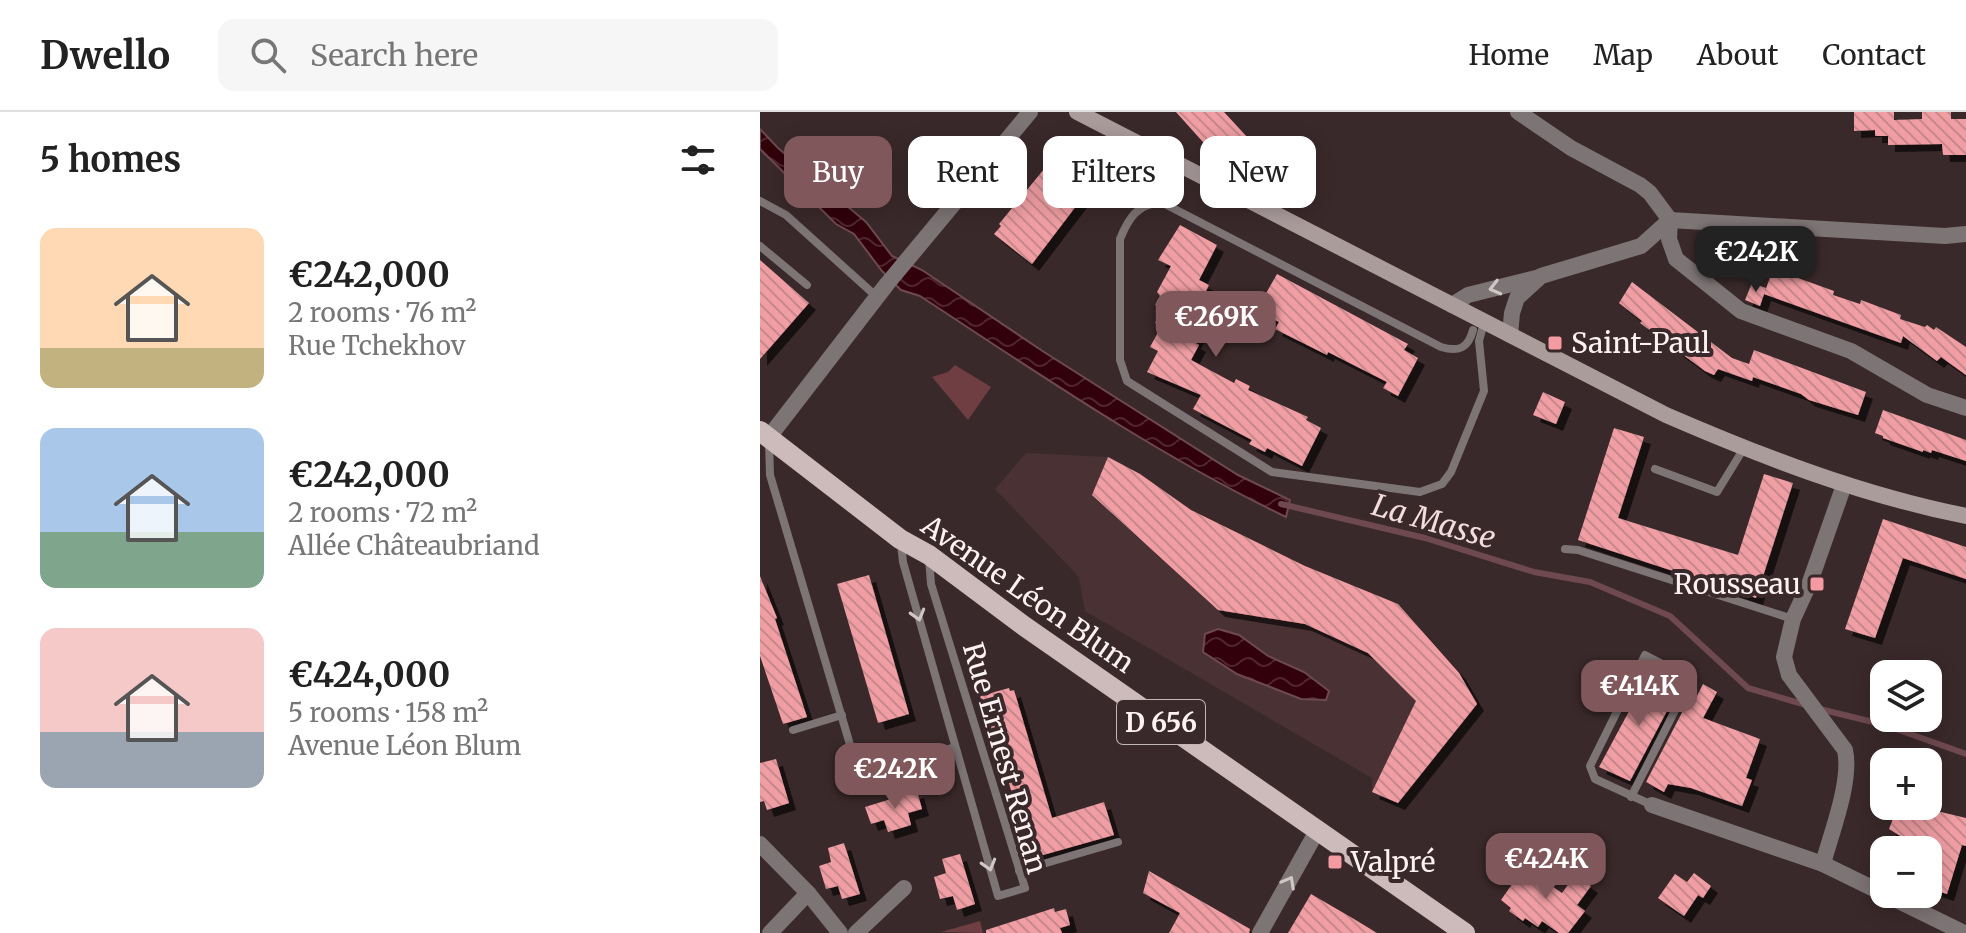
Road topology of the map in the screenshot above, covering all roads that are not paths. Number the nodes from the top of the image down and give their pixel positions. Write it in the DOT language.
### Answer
graph roads {
  1 [pos="1030,112"];
  2 [pos="1077,112"];
  3 [pos="1518,112"];
  4 [pos="760,201"];
  5 [pos="1670,220"];
  6 [pos="1966,234"];
  7 [pos="760,246"];
  8 [pos="1541,276"];
  9 [pos="807,285"];
  10 [pos="882,290"];
  11 [pos="1452,305"];
  12 [pos="1478,330"];
  13 [pos="1510,335"];
  14 [pos="1966,408"];
  15 [pos="764,434"];
  16 [pos="1744,448"];
  17 [pos="1655,469"];
  18 [pos="1844,485"];
  19 [pos="1966,516"];
  20 [pos="900,539"];
  21 [pos="1565,549"];
  22 [pos="929,555"];
  23 [pos="1793,619"];
  24 [pos="842,715"];
  25 [pos="793,730"];
  26 [pos="955,747"];
  27 [pos="1631,797"];
  28 [pos="1652,805"];
  29 [pos="1317,831"];
  30 [pos="1118,842"];
  31 [pos="760,844"];
  32 [pos="1823,864"];
  33 [pos="1019,871"];
  34 [pos="904,888"];
  35 [pos="808,893"];
  36 [pos="770,933"];
  37 [pos="840,933"];
  38 [pos="856,933"];
  39 [pos="1260,933"];
  40 [pos="1465,933"];
  41 [pos="1964,933"];
  1 -- 10 [label="street"];
  2 -- 11 [label="street"];
  3 -- 5 [label="street"];
  4 -- 10 [label="lane"];
  5 -- 6 [label="street"];
  5 -- 8 [label="street"];
  5 -- 14 [label="street"];
  7 -- 9 [label="lane"];
  8 -- 11 [label="street, one-way"];
  8 -- 13 [label="street"];
  10 -- 15 [label="street"];
  11 -- 13 [label="street"];
  12 -- 12 [label="lane"];
  13 -- 16 [label="street"];
  15 -- 20 [label="main road, Avenue Léon Blum / D 656"];
  15 -- 24 [label="lane"];
  16 -- 17 [label="lane"];
  16 -- 18 [label="street"];
  18 -- 19 [label="street"];
  18 -- 23 [label="street"];
  20 -- 22 [label="main road, Avenue Léon Blum / D 656"];
  20 -- 26 [label="lane, Rue Ernest Renan, one-way"];
  21 -- 23 [label="lane"];
  22 -- 29 [label="main road, Avenue Léon Blum / D 656"];
  22 -- 33 [label="lane, Rue Ernest Renan"];
  23 -- 32 [label="street"];
  24 -- 25 [label="lane"];
  24 -- 26 [label="lane"];
  26 -- 33 [label="lane, Rue Ernest Renan, one-way"];
  27 -- 27 [label="lane"];
  27 -- 28 [label="lane"];
  28 -- 32 [label="street"];
  39 -- 29 [label="street, one-way"];
  29 -- 40 [label="main road, Avenue Léon Blum / D 656"];
  30 -- 33 [label="lane"];
  31 -- 35 [label="street"];
  32 -- 41 [label="street"];
  34 -- 38 [label="street"];
  35 -- 36 [label="street"];
  35 -- 37 [label="street"];
}
